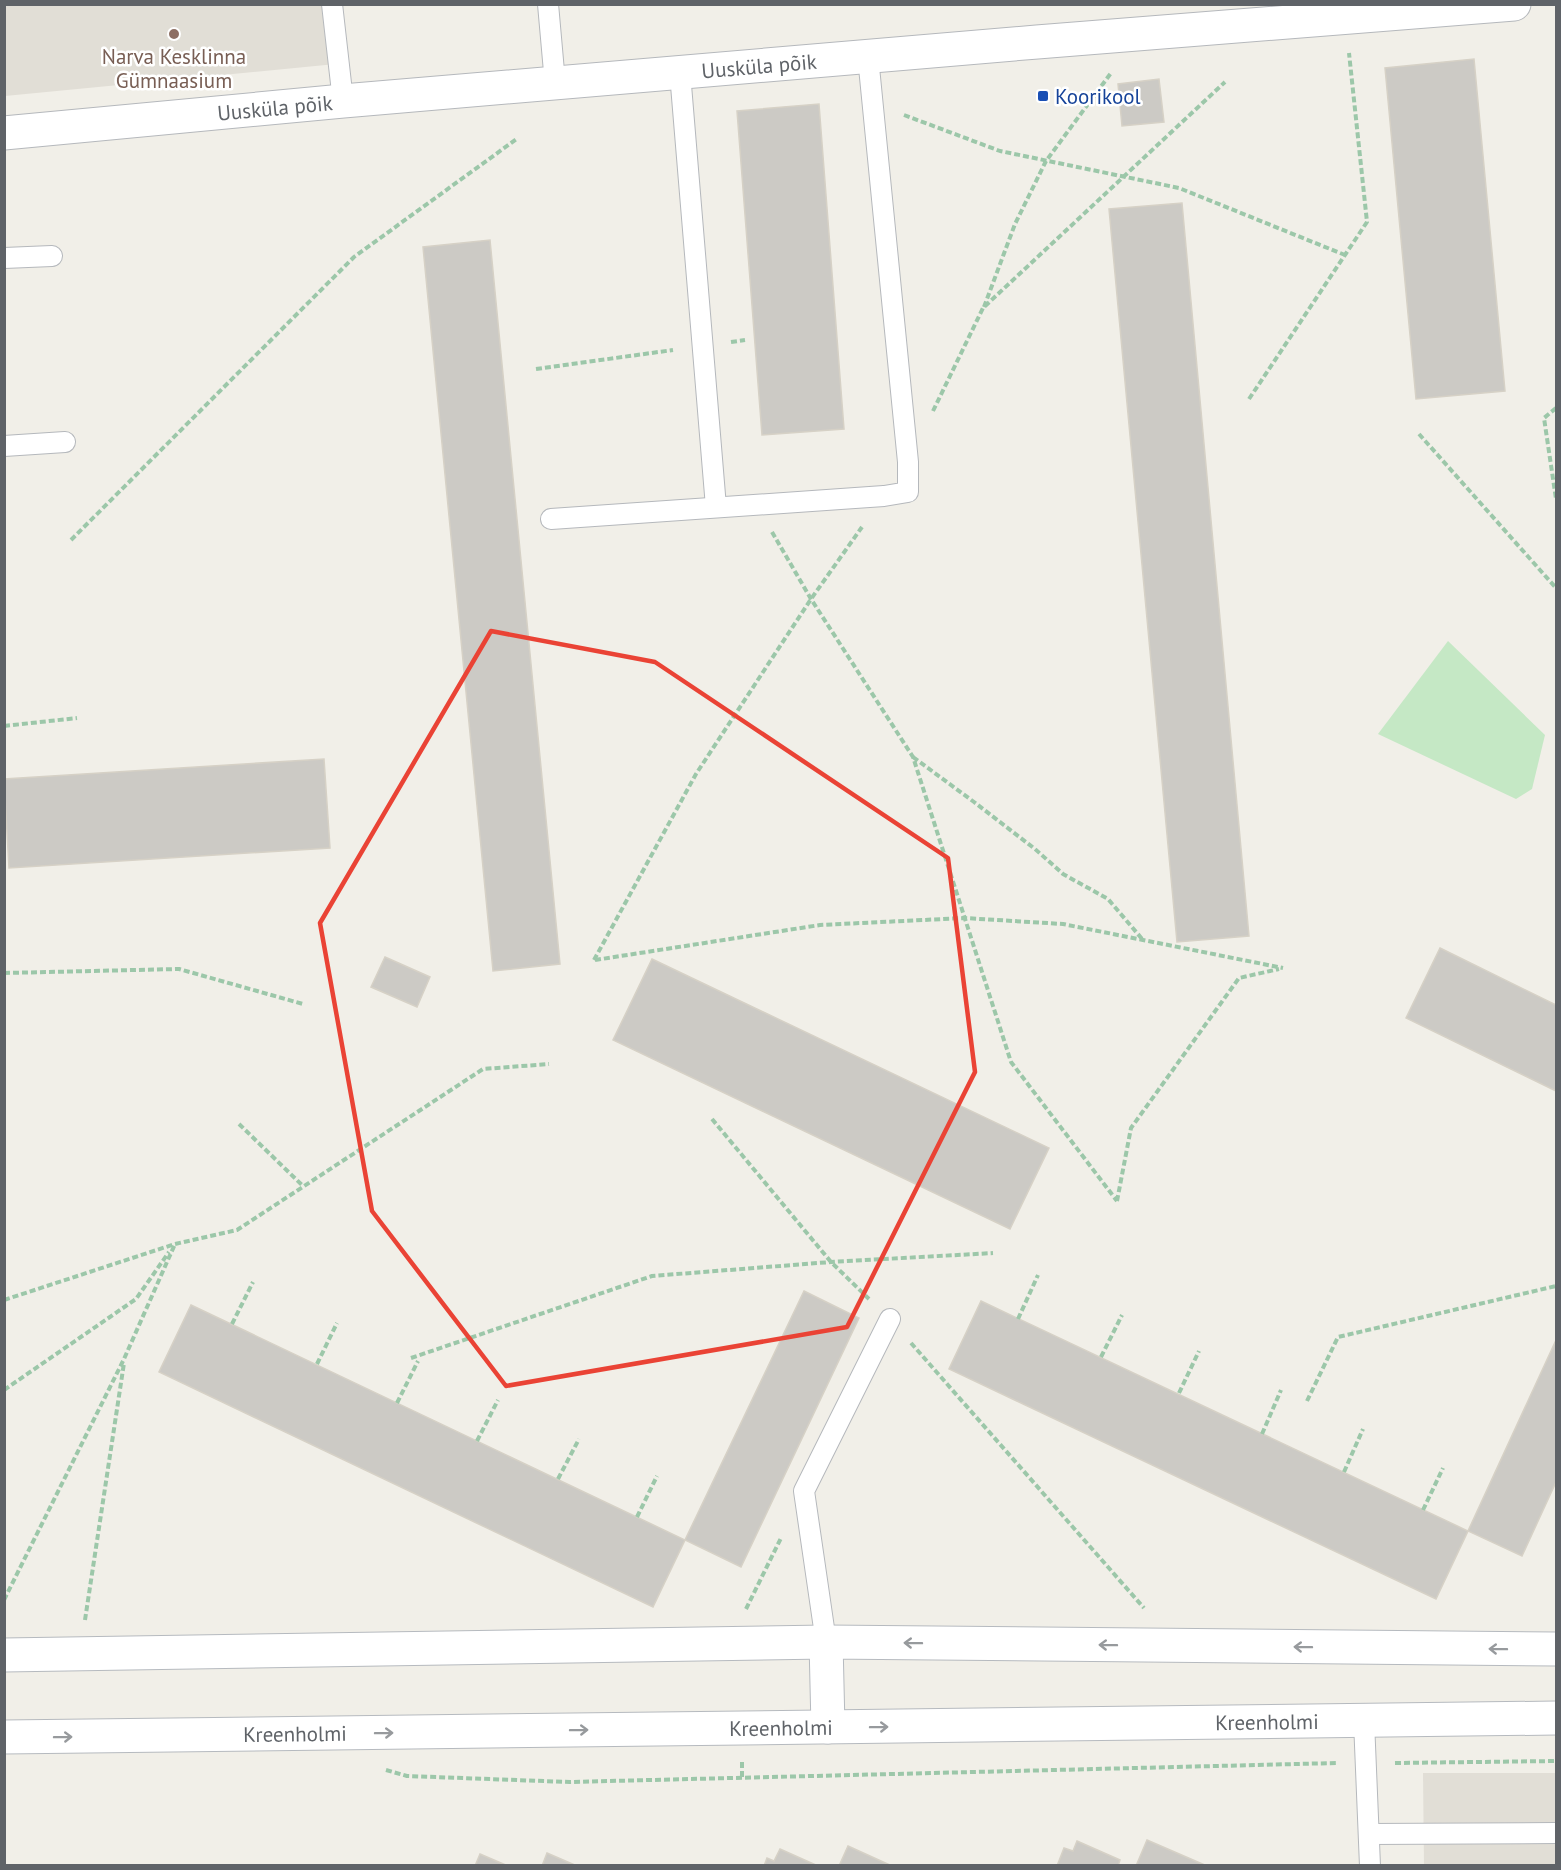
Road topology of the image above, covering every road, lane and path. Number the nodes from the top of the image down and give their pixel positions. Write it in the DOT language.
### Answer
graph roads {
  1 [pos="332,4"];
  2 [pos="548,4"];
  3 [pos="1514,4"];
  4 [pos="1346,17"];
  5 [pos="1139,34"];
  6 [pos="868,57"];
  7 [pos="680,73"];
  8 [pos="555,83"];
  9 [pos="344,101"];
  10 [pos="872,104"];
  11 [pos="4,133"];
  12 [pos="518,138"];
  13 [pos="1046,161"];
  14 [pos="1345,255"];
  15 [pos="52,256"];
  16 [pos="4,258"];
  17 [pos="983,308"];
  18 [pos="745,340"];
  19 [pos="703,346"];
  20 [pos="536,369"];
  21 [pos="1249,399"];
  22 [pos="1557,408"];
  23 [pos="1419,434"];
  24 [pos="65,442"];
  25 [pos="4,446"];
  26 [pos="1557,499"];
  27 [pos="756,504"];
  28 [pos="716,507"];
  29 [pos="551,519"];
  30 [pos="71,540"];
  31 [pos="1557,588"];
  32 [pos="76,718"];
  33 [pos="4,726"];
  34 [pos="913,757"];
  35 [pos="964,918"];
  36 [pos="1144,940"];
  37 [pos="594,960"];
  38 [pos="4,973"];
  39 [pos="303,1004"];
  40 [pos="549,1064"];
  41 [pos="711,1119"];
  42 [pos="239,1124"];
  43 [pos="303,1186"];
  44 [pos="175,1245"];
  45 [pos="993,1253"];
  46 [pos="831,1262"];
  47 [pos="1038,1275"];
  48 [pos="253,1282"];
  49 [pos="1557,1286"];
  50 [pos="4,1300"];
  51 [pos="1122,1315"];
  52 [pos="1018,1318"];
  53 [pos="890,1319"];
  54 [pos="337,1323"];
  55 [pos="232,1324"];
  56 [pos="1199,1351"];
  57 [pos="1101,1357"];
  58 [pos="411,1358"];
  59 [pos="124,1359"];
  60 [pos="418,1361"];
  61 [pos="317,1364"];
  62 [pos="4,1390"];
  63 [pos="1281,1390"];
  64 [pos="1179,1394"];
  65 [pos="498,1400"];
  66 [pos="1306,1401"];
  67 [pos="397,1403"];
  68 [pos="1363,1429"];
  69 [pos="1263,1434"];
  70 [pos="579,1439"];
  71 [pos="477,1441"];
  72 [pos="1443,1468"];
  73 [pos="1344,1472"];
  74 [pos="657,1476"];
  75 [pos="558,1479"];
  76 [pos="1423,1510"];
  77 [pos="637,1517"];
  78 [pos="4,1600"];
  79 [pos="1148,1614"];
  80 [pos="84,1623"];
  81 [pos="826,1642"];
  82 [pos="1557,1650"];
  83 [pos="4,1655"];
  84 [pos="1557,1718"];
  85 [pos="1364,1721"];
  86 [pos="828,1727"];
  87 [pos="4,1737"];
  88 [pos="1557,1761"];
  89 [pos="1367,1763"];
  90 [pos="375,1766"];
  91 [pos="1557,1833"];
  92 [pos="1369,1834"];
  93 [pos="1370,1866"];
  1 -- 9 [label="lane"];
  2 -- 8 [label="lane"];
  3 -- 4 [label="main road, Uusküla põik"];
  4 -- 5 [label="main road, Uusküla põik"];
  4 -- 14 [label="path"];
  5 -- 6 [label="main road, Uusküla põik"];
  5 -- 13 [label="path"];
  6 -- 7 [label="main road, Uusküla põik"];
  6 -- 10 [label="lane"];
  7 -- 8 [label="main road, Uusküla põik"];
  7 -- 19 [label="lane"];
  8 -- 9 [label="main road, Uusküla põik"];
  9 -- 11 [label="main road, Uusküla põik"];
  10 -- 13 [label="path"];
  10 -- 27 [label="lane"];
  12 -- 30 [label="path"];
  13 -- 14 [label="path"];
  13 -- 17 [label="path"];
  14 -- 21 [label="path"];
  15 -- 16 [label="lane"];
  18 -- 19 [label="path"];
  19 -- 20 [label="path"];
  19 -- 28 [label="lane"];
  22 -- 26 [label="path"];
  23 -- 31 [label="path"];
  24 -- 25 [label="lane"];
  27 -- 28 [label="lane"];
  27 -- 34 [label="path"];
  28 -- 29 [label="lane"];
  32 -- 33 [label="path"];
  34 -- 35 [label="path"];
  34 -- 36 [label="path"];
  35 -- 36 [label="path"];
  35 -- 36 [label="path"];
  35 -- 37 [label="path"];
  38 -- 39 [label="path"];
  40 -- 43 [label="path"];
  41 -- 46 [label="path"];
  42 -- 43 [label="path"];
  43 -- 44 [label="path"];
  44 -- 50 [label="path"];
  44 -- 59 [label="path"];
  44 -- 62 [label="path"];
  45 -- 46 [label="path"];
  46 -- 53 [label="path"];
  46 -- 58 [label="path"];
  47 -- 52 [label="path"];
  48 -- 55 [label="path"];
  49 -- 66 [label="path"];
  51 -- 57 [label="path"];
  53 -- 79 [label="path"];
  53 -- 81 [label="lane"];
  54 -- 61 [label="path"];
  56 -- 64 [label="path"];
  59 -- 78 [label="path"];
  59 -- 80 [label="path"];
  60 -- 67 [label="path"];
  63 -- 69 [label="path"];
  65 -- 71 [label="path"];
  68 -- 73 [label="path"];
  70 -- 75 [label="path"];
  72 -- 76 [label="path"];
  74 -- 77 [label="path"];
  82 -- 81 [label="main road, one-way"];
  81 -- 83 [label="main road"];
  81 -- 86 [label="main road"];
  84 -- 85 [label="main road, Kreenholmi"];
  86 -- 85 [label="main road, Kreenholmi, one-way"];
  85 -- 89 [label="lane"];
  87 -- 86 [label="main road, Kreenholmi, one-way"];
  88 -- 89 [label="path"];
  89 -- 90 [label="path"];
  89 -- 92 [label="lane"];
  91 -- 92 [label="lane"];
  92 -- 93 [label="lane"];
}
